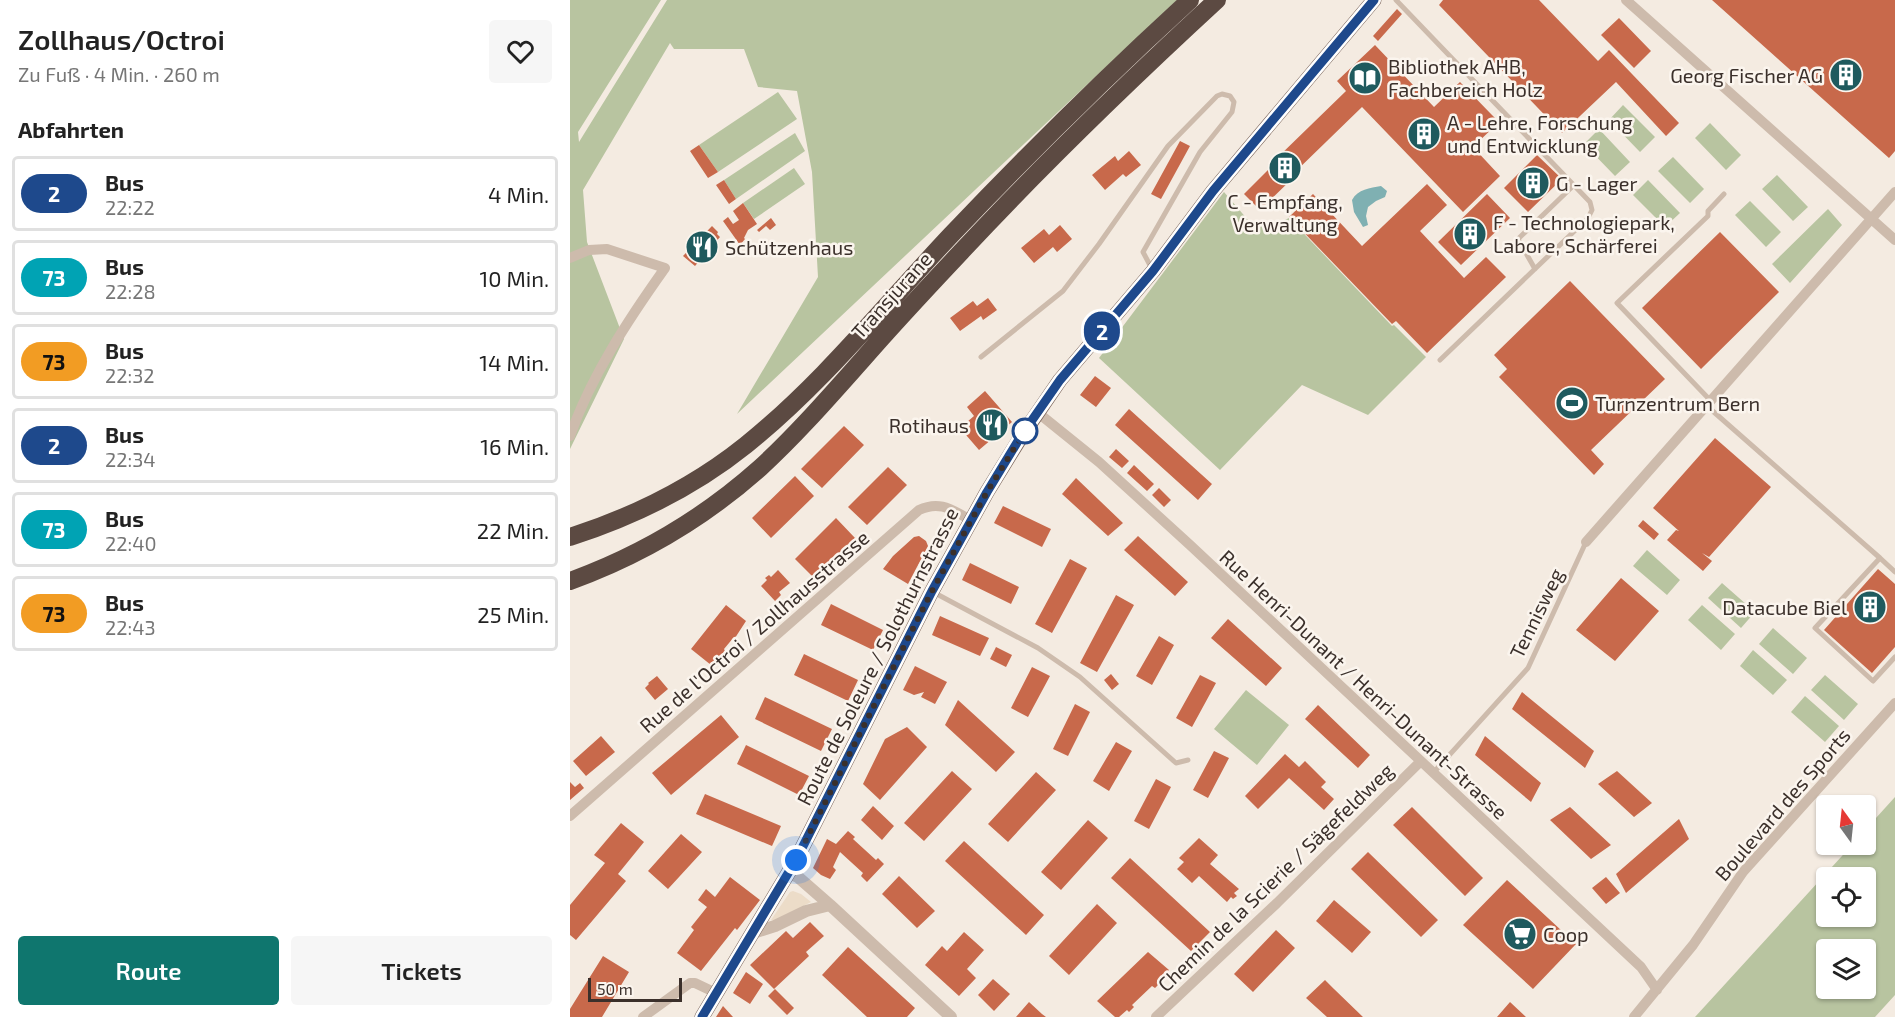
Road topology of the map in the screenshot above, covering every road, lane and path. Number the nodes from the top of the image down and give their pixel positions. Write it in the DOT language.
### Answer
graph roads {
  1 [pos="1190,0"];
  2 [pos="1217,0"];
  3 [pos="1374,0"];
  4 [pos="1396,0"];
  5 [pos="1626,0"];
  6 [pos="1574,185"];
  7 [pos="1895,192"];
  8 [pos="1724,194"];
  9 [pos="1871,219"];
  10 [pos="1895,240"];
  11 [pos="570,258"];
  12 [pos="1534,269"];
  13 [pos="1153,271"];
  14 [pos="981,357"];
  15 [pos="1440,360"];
  16 [pos="1708,402"];
  17 [pos="1037,412"];
  18 [pos="570,436"];
  19 [pos="971,520"];
  20 [pos="570,537"];
  21 [pos="1586,542"];
  22 [pos="1880,558"];
  23 [pos="1895,572"];
  24 [pos="570,581"];
  25 [pos="932,591"];
  26 [pos="1895,657"];
  27 [pos="1895,703"];
  28 [pos="1188,760"];
  29 [pos="1420,762"];
  30 [pos="1433,774"];
  31 [pos="570,816"];
  32 [pos="789,873"];
  33 [pos="830,905"];
  34 [pos="753,933"];
  35 [pos="1657,990"];
  36 [pos="716,993"];
  37 [pos="943,1014"];
  38 [pos="643,1017"];
  39 [pos="702,1017"];
  40 [pos="1155,1017"];
  41 [pos="1634,1017"];
  1 -- 20 [label="highway, Transjurane"];
  2 -- 24 [label="highway, Transjurane"];
  3 -- 13 [label="main road, Route de Soleure / Solothurnstrasse"];
  4 -- 6 [label="lane"];
  5 -- 9 [label="street"];
  6 -- 12 [label="lane"];
  6 -- 12 [label="lane"];
  7 -- 9 [label="street"];
  8 -- 16 [label="lane"];
  9 -- 10 [label="street"];
  9 -- 16 [label="street"];
  11 -- 18 [label="street"];
  12 -- 15 [label="lane"];
  13 -- 14 [label="lane"];
  13 -- 17 [label="main road, Route de Soleure / Solothurnstrasse"];
  16 -- 21 [label="street"];
  16 -- 22 [label="lane"];
  17 -- 19 [label="main road, Route de Soleure / Solothurnstrasse"];
  17 -- 29 [label="street, Rue Henri-Dunant / Henri-Dunant-Strasse"];
  19 -- 25 [label="main road, Route de Soleure / Solothurnstrasse"];
  19 -- 31 [label="street, Rue de l'Octroi / Zollhausstrasse"];
  21 -- 30 [label="lane, Tennisweg"];
  22 -- 23 [label="lane"];
  22 -- 26 [label="lane"];
  25 -- 28 [label="lane"];
  25 -- 32 [label="main road, Route de Soleure / Solothurnstrasse"];
  27 -- 35 [label="street, Boulevard des Sports"];
  29 -- 30 [label="street, Rue Henri-Dunant / Henri-Dunant-Strasse"];
  29 -- 40 [label="street, Chemin de la Scierie / Sägefeldweg"];
  30 -- 35 [label="street, Rue Henri-Dunant / Henri-Dunant-Strasse"];
  32 -- 33 [label="street"];
  32 -- 34 [label="main road, Route de Soleure / Solothurnstrasse"];
  33 -- 34 [label="street"];
  33 -- 37 [label="street"];
  34 -- 36 [label="main road, Route de Soleure / Solothurnstrasse"];
  35 -- 41 [label="street, Boulevard des Sports"];
  36 -- 38 [label="street"];
  36 -- 39 [label="main road, Route de Soleure / Solothurnstrasse"];
}
